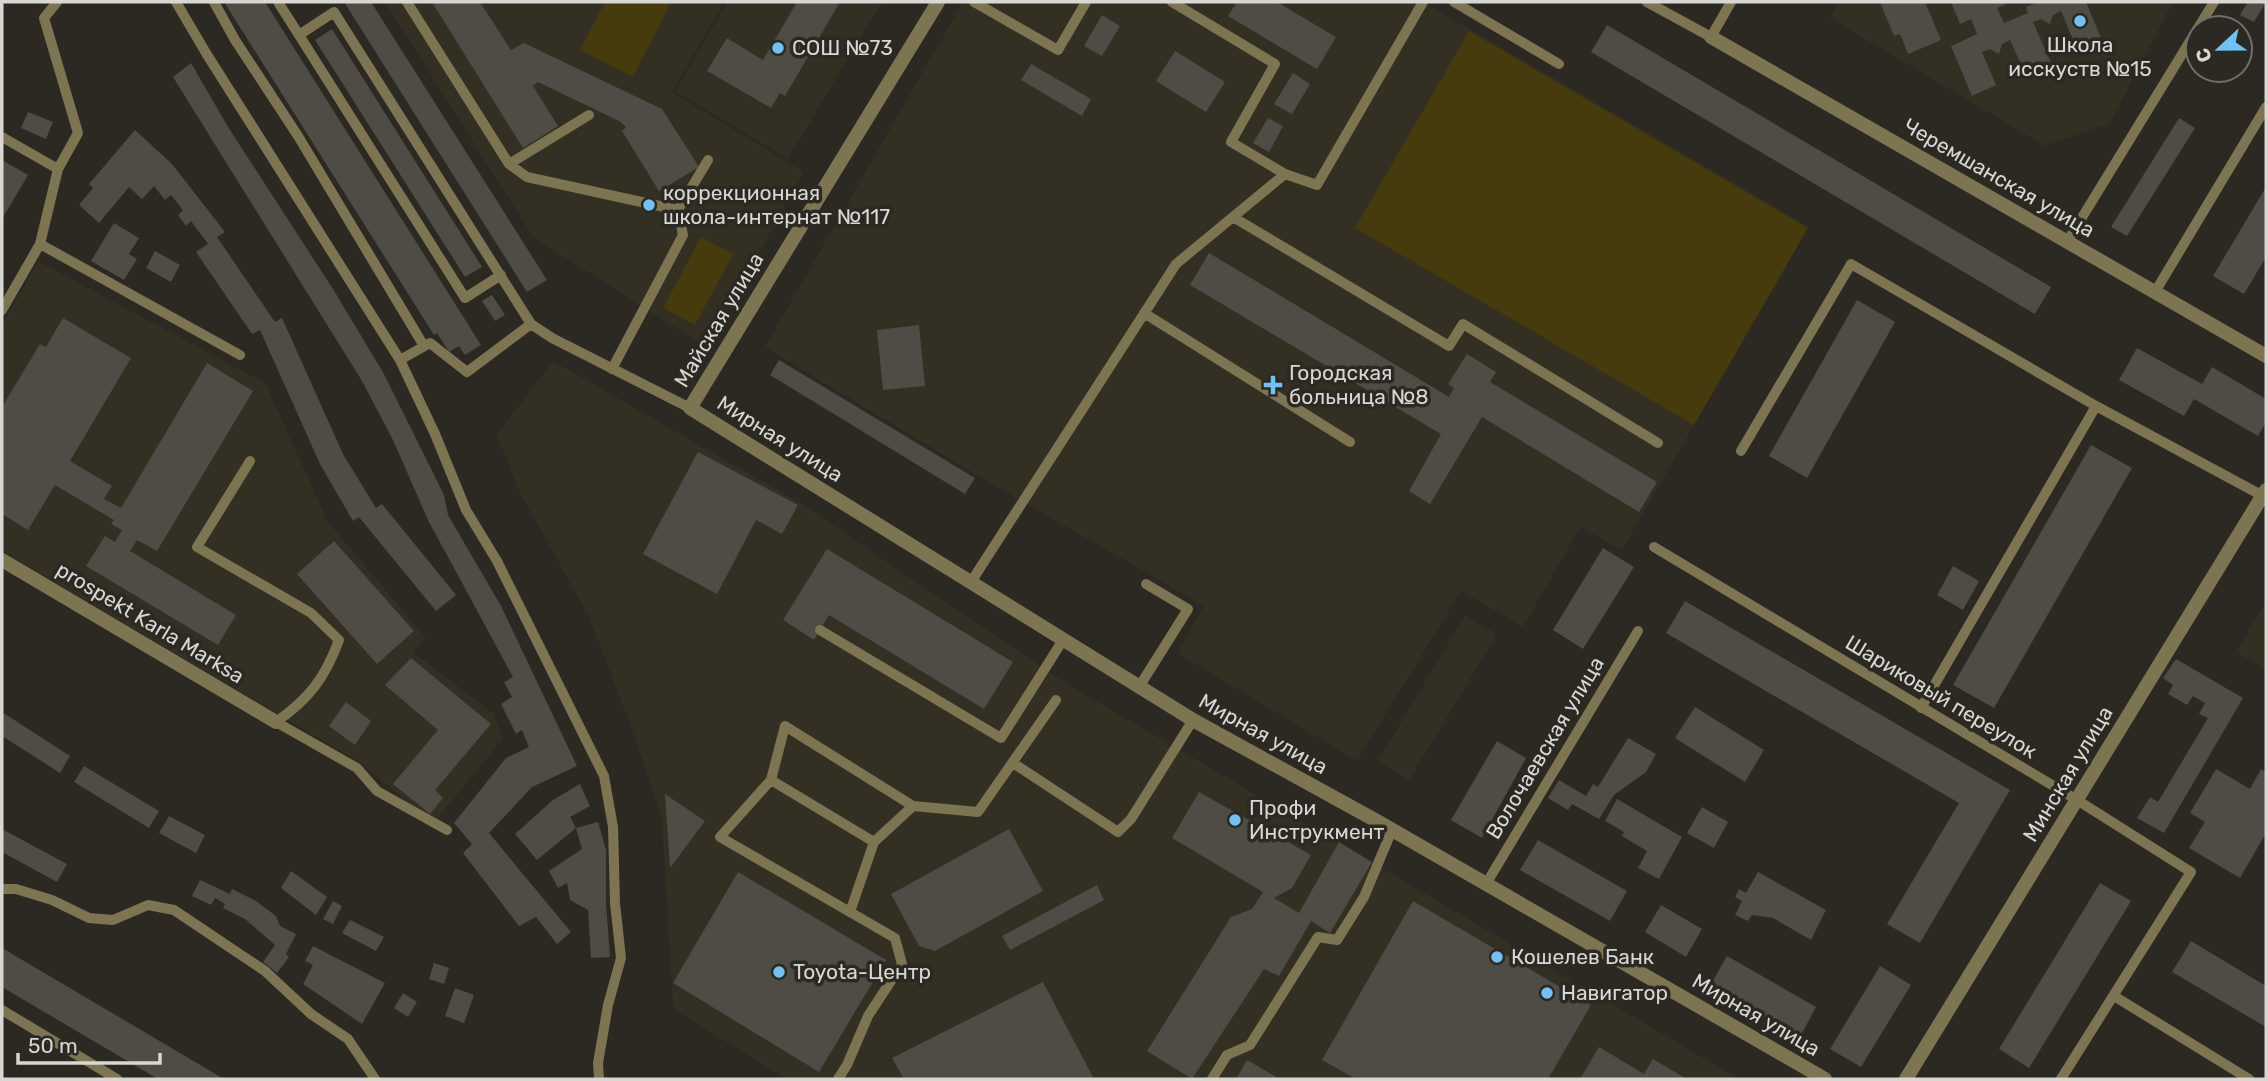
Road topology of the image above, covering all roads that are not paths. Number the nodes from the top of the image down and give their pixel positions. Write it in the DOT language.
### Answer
graph roads {
  1 [pos="57,2"];
  2 [pos="176,2"];
  3 [pos="214,2"];
  4 [pos="278,2"];
  5 [pos="407,2"];
  6 [pos="938,2"];
  7 [pos="974,2"];
  8 [pos="1086,2"];
  9 [pos="1172,2"];
  10 [pos="1423,2"];
  11 [pos="1454,2"];
  12 [pos="1647,2"];
  13 [pos="1731,2"];
  14 [pos="2214,2"];
  15 [pos="331,7"];
  16 [pos="299,35"];
  17 [pos="1711,37"];
  18 [pos="1559,64"];
  19 [pos="2266,107"];
  20 [pos="589,114"];
  21 [pos="2,137"];
  22 [pos="708,160"];
  23 [pos="509,164"];
  24 [pos="58,169"];
  25 [pos="1285,174"];
  26 [pos="678,210"];
  27 [pos="1233,217"];
  28 [pos="2067,242"];
  29 [pos="40,244"];
  30 [pos="501,275"];
  31 [pos="2155,292"];
  32 [pos="2,310"];
  33 [pos="1144,313"];
  34 [pos="531,324"];
  35 [pos="424,346"];
  36 [pos="240,355"];
  37 [pos="2266,355"];
  38 [pos="400,360"];
  39 [pos="612,369"];
  40 [pos="2096,406"];
  41 [pos="690,408"];
  42 [pos="1350,442"];
  43 [pos="1658,443"];
  44 [pos="1741,451"];
  45 [pos="250,461"];
  46 [pos="2264,493"];
  47 [pos="1654,547"];
  48 [pos="2,560"];
  49 [pos="971,582"];
  50 [pos="1146,584"];
  51 [pos="820,629"];
  52 [pos="1638,631"];
  53 [pos="1063,640"];
  54 [pos="1139,687"];
  55 [pos="1056,700"];
  56 [pos="1921,708"];
  57 [pos="1193,720"];
  58 [pos="276,722"];
  59 [pos="1013,762"];
  60 [pos="771,780"];
  61 [pos="2077,800"];
  62 [pos="913,807"];
  63 [pos="447,830"];
  64 [pos="1392,830"];
  65 [pos="874,842"];
  66 [pos="1486,884"];
  67 [pos="2,889"];
  68 [pos="850,912"];
  69 [pos="2114,996"];
  70 [pos="2,1010"];
  71 [pos="117,1079"];
  72 [pos="375,1079"];
  73 [pos="599,1079"];
  74 [pos="838,1079"];
  75 [pos="1212,1079"];
  76 [pos="1825,1079"];
  77 [pos="1906,1079"];
  78 [pos="2061,1079"];
  79 [pos="2249,1079"];
  1 -- 24 [label="lane"];
  2 -- 38 [label="lane"];
  3 -- 35 [label="lane"];
  4 -- 16 [label="lane"];
  5 -- 23 [label="lane"];
  6 -- 41 [label="street, Майская улица"];
  7 -- 8 [label="lane"];
  9 -- 25 [label="lane"];
  10 -- 25 [label="lane"];
  11 -- 18 [label="lane"];
  12 -- 17 [label="lane"];
  13 -- 17 [label="lane"];
  14 -- 28 [label="lane"];
  15 -- 16 [label="lane"];
  15 -- 30 [label="lane"];
  16 -- 30 [label="lane"];
  17 -- 28 [label="street, Черемшанская улица"];
  19 -- 31 [label="lane"];
  20 -- 23 [label="lane"];
  21 -- 24 [label="lane"];
  22 -- 26 [label="lane"];
  23 -- 26 [label="lane"];
  24 -- 29 [label="lane"];
  25 -- 27 [label="lane"];
  26 -- 39 [label="lane"];
  27 -- 33 [label="lane"];
  27 -- 43 [label="lane"];
  28 -- 31 [label="street, Черемшанская улица"];
  29 -- 32 [label="lane"];
  29 -- 36 [label="lane"];
  30 -- 34 [label="lane"];
  31 -- 37 [label="street, Черемшанская улица"];
  33 -- 42 [label="lane"];
  33 -- 49 [label="lane"];
  34 -- 35 [label="lane"];
  34 -- 39 [label="lane"];
  35 -- 38 [label="lane"];
  38 -- 73 [label="lane"];
  39 -- 41 [label="lane"];
  40 -- 44 [label="lane"];
  40 -- 46 [label="lane"];
  40 -- 56 [label="lane"];
  41 -- 49 [label="street, Мирная улица"];
  45 -- 58 [label="lane"];
  46 -- 61 [label="street, Минская улица"];
  47 -- 56 [label="lane, Шариковый переулок"];
  48 -- 58 [label="street, prospekt Karla Marksa"];
  49 -- 53 [label="street, Мирная улица"];
  50 -- 54 [label="lane"];
  51 -- 53 [label="lane"];
  52 -- 66 [label="lane, Волочаевская улица"];
  53 -- 54 [label="street, Мирная улица"];
  54 -- 57 [label="street, Мирная улица"];
  55 -- 59 [label="lane"];
  56 -- 61 [label="lane, Шариковый переулок"];
  57 -- 59 [label="lane"];
  57 -- 64 [label="street, Мирная улица"];
  58 -- 63 [label="lane"];
  59 -- 62 [label="lane"];
  60 -- 62 [label="lane"];
  60 -- 65 [label="lane"];
  60 -- 68 [label="lane"];
  61 -- 69 [label="lane, Шариковый переулок"];
  61 -- 77 [label="street, Минская улица"];
  62 -- 65 [label="lane"];
  64 -- 66 [label="street, Мирная улица"];
  64 -- 75 [label="lane"];
  65 -- 68 [label="lane"];
  66 -- 76 [label="street, Мирная улица"];
  67 -- 72 [label="lane"];
  68 -- 74 [label="lane"];
  69 -- 78 [label="lane"];
  69 -- 79 [label="lane"];
  70 -- 71 [label="lane"];
}
